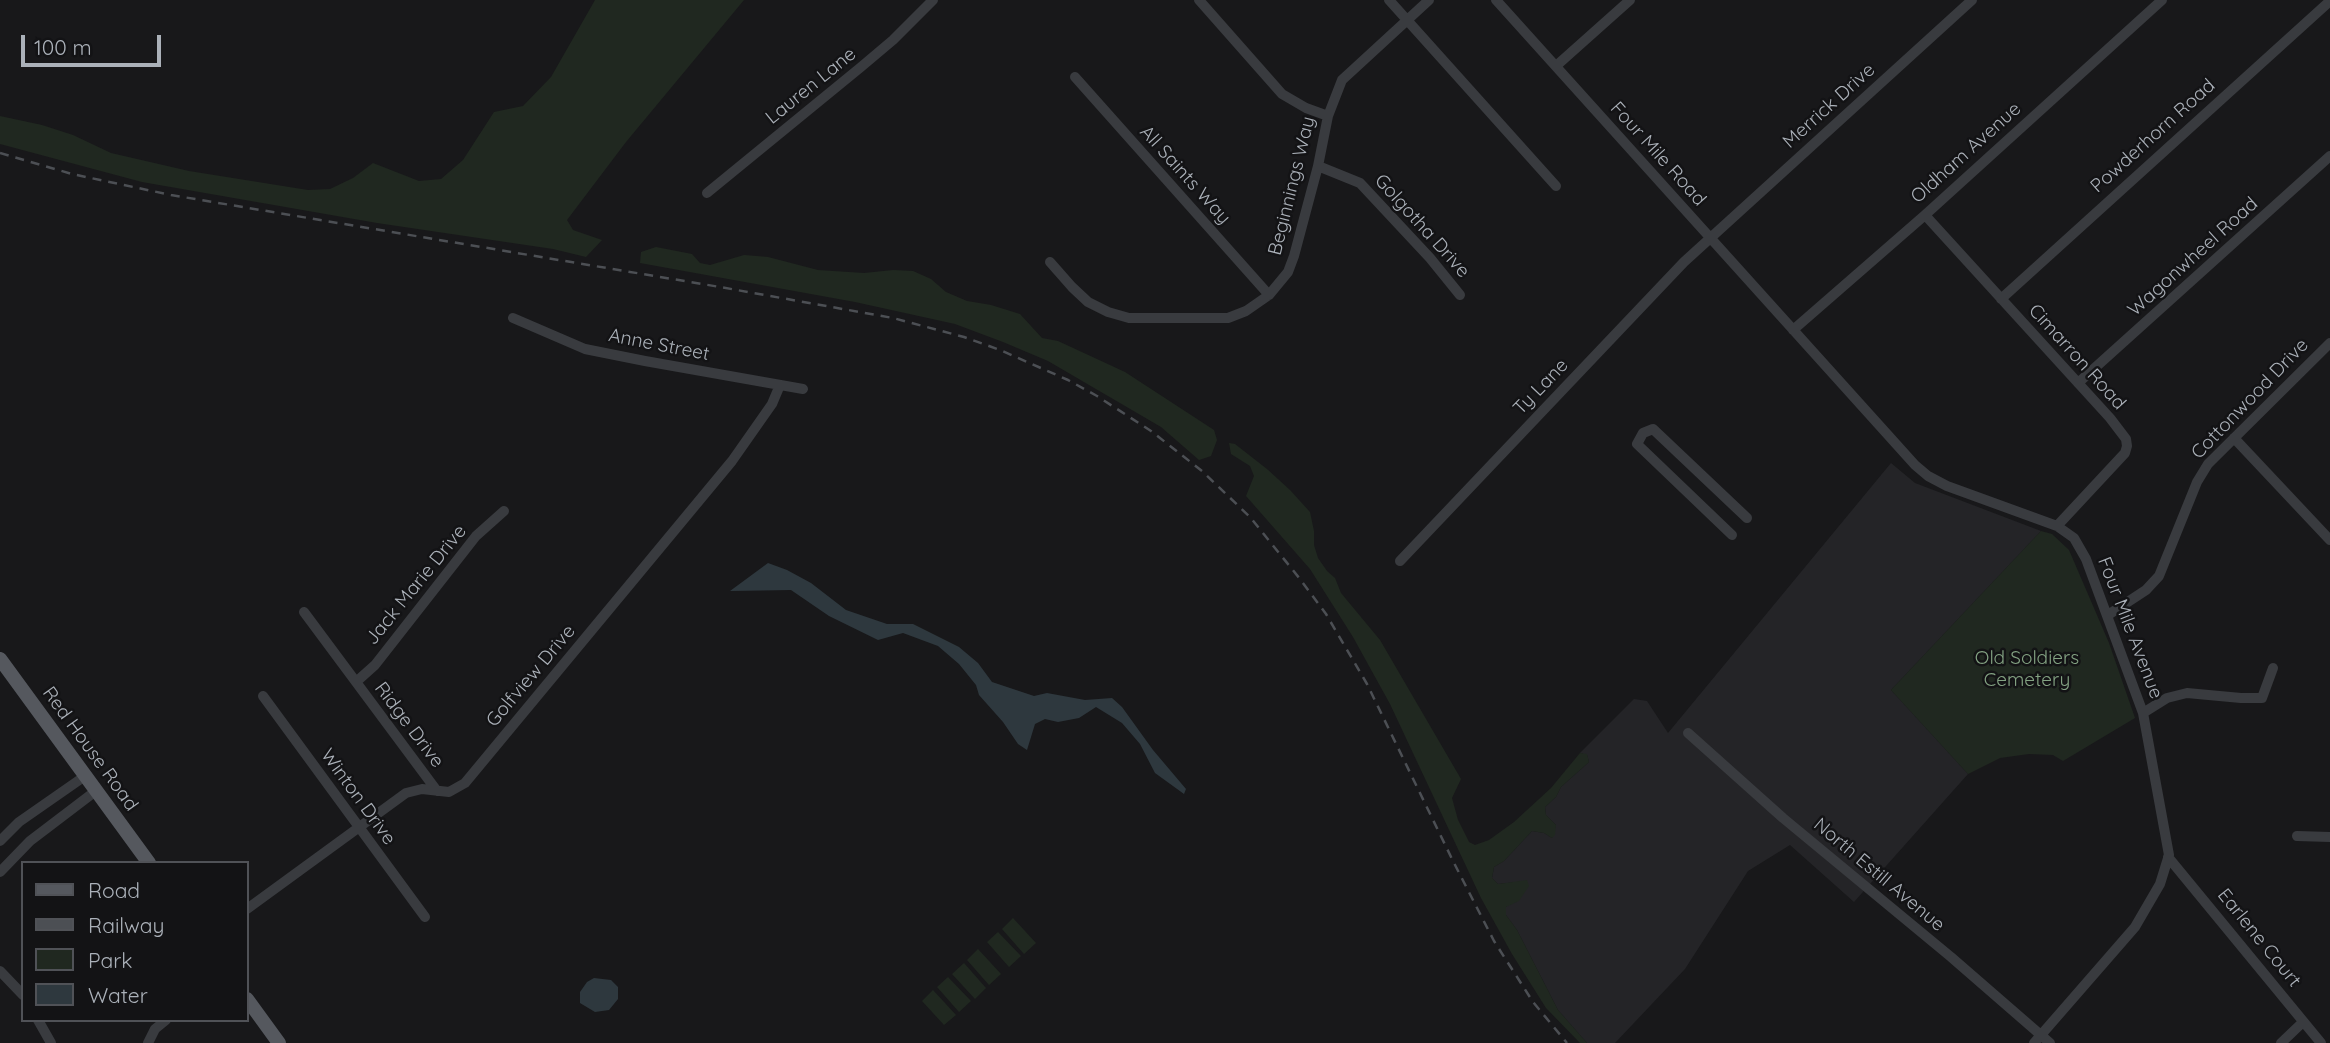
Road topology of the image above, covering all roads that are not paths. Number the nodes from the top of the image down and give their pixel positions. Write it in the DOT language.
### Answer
graph roads {
  1 [pos="933,0"];
  2 [pos="1199,0"];
  3 [pos="1389,0"];
  4 [pos="1430,0"];
  5 [pos="1496,0"];
  6 [pos="1630,0"];
  7 [pos="1972,0"];
  8 [pos="2162,0"];
  9 [pos="2330,1"];
  10 [pos="1407,20"];
  11 [pos="1556,66"];
  12 [pos="1075,77"];
  13 [pos="1328,116"];
  14 [pos="2330,156"];
  15 [pos="1318,166"];
  16 [pos="1556,186"];
  17 [pos="707,193"];
  18 [pos="1925,215"];
  19 [pos="1709,238"];
  20 [pos="1050,262"];
  21 [pos="1269,295"];
  22 [pos="1460,295"];
  23 [pos="2001,299"];
  24 [pos="513,318"];
  25 [pos="1793,330"];
  26 [pos="2330,343"];
  27 [pos="2078,383"];
  28 [pos="780,385"];
  29 [pos="803,388"];
  30 [pos="2234,438"];
  31 [pos="504,511"];
  32 [pos="1747,518"];
  33 [pos="2057,526"];
  34 [pos="1732,534"];
  35 [pos="2330,540"];
  36 [pos="1400,561"];
  37 [pos="304,612"];
  38 [pos="2108,615"];
  39 [pos="1,664"];
  40 [pos="2273,668"];
  41 [pos="356,682"];
  42 [pos="264,696"];
  43 [pos="2143,713"];
  44 [pos="1688,733"];
  45 [pos="85,776"];
  46 [pos="97,789"];
  47 [pos="438,791"];
  48 [pos="359,828"];
  49 [pos="2297,836"];
  50 [pos="2330,837"];
  51 [pos="0,840"];
  52 [pos="2168,857"];
  53 [pos="148,861"];
  54 [pos="0,872"];
  55 [pos="248,908"];
  56 [pos="425,917"];
  57 [pos="0,971"];
  58 [pos="21,993"];
  59 [pos="248,1000"];
  60 [pos="39,1022"];
  61 [pos="164,1022"];
  62 [pos="2303,1022"];
  63 [pos="2037,1039"];
  64 [pos="51,1043"];
  65 [pos="148,1043"];
  66 [pos="279,1043"];
  67 [pos="2050,1043"];
  68 [pos="2281,1043"];
  69 [pos="2321,1043"];
  1 -- 17 [label="street, Lauren Lane"];
  2 -- 13 [label="street"];
  3 -- 10 [label="street"];
  4 -- 10 [label="street, Beginnings Way"];
  5 -- 11 [label="street, Four Mile Road"];
  6 -- 11 [label="street"];
  7 -- 19 [label="street, Merrick Drive"];
  8 -- 18 [label="street, Oldham Avenue"];
  9 -- 23 [label="street, Powderhorn Road"];
  10 -- 13 [label="street, Beginnings Way"];
  10 -- 16 [label="street"];
  11 -- 19 [label="street, Four Mile Road"];
  12 -- 21 [label="street, All Saints Way"];
  13 -- 15 [label="street, Beginnings Way"];
  14 -- 27 [label="street, Wagonwheel Road"];
  15 -- 21 [label="street, Beginnings Way"];
  15 -- 22 [label="street, Golgotha Drive"];
  18 -- 23 [label="street, Cimarron Road"];
  18 -- 25 [label="street, Oldham Avenue"];
  19 -- 25 [label="street, Four Mile Road"];
  19 -- 36 [label="street, Ty Lane"];
  20 -- 21 [label="street, Beginnings Way"];
  23 -- 27 [label="street, Cimarron Road"];
  24 -- 28 [label="street, Anne Street"];
  25 -- 33 [label="street, Four Mile Avenue"];
  26 -- 30 [label="street, Cottonwood Drive"];
  27 -- 33 [label="street, Cimarron Road"];
  28 -- 29 [label="street, Anne Street"];
  28 -- 47 [label="street, Golfview Drive"];
  30 -- 35 [label="street"];
  30 -- 38 [label="street, Cottonwood Drive"];
  31 -- 41 [label="street, Jack Marie Drive"];
  32 -- 34 [label="street"];
  33 -- 38 [label="street, Four Mile Avenue"];
  37 -- 41 [label="street, Ridge Drive"];
  38 -- 43 [label="street, Four Mile Avenue"];
  39 -- 45 [label="main road, Red House Road"];
  40 -- 43 [label="street"];
  41 -- 47 [label="street, Ridge Drive"];
  42 -- 48 [label="street, Winton Drive"];
  43 -- 52 [label="street, Four Mile Avenue"];
  44 -- 63 [label="street, North Estill Avenue"];
  45 -- 46 [label="main road, Red House Road"];
  45 -- 51 [label="street"];
  46 -- 53 [label="main road, Red House Road"];
  46 -- 54 [label="street"];
  47 -- 48 [label="street, Golfview Drive"];
  48 -- 55 [label="street, Golfview Drive"];
  48 -- 56 [label="street, Winton Drive"];
  49 -- 50 [label="street"];
  52 -- 62 [label="street, Earlene Court"];
  52 -- 63 [label="street, Four Mile Avenue"];
  57 -- 58 [label="street"];
  59 -- 66 [label="main road"];
  60 -- 64 [label="street"];
  61 -- 65 [label="street"];
  62 -- 68 [label="street"];
  62 -- 69 [label="street, Earlene Court"];
  63 -- 67 [label="street, North Estill Avenue"];
}
